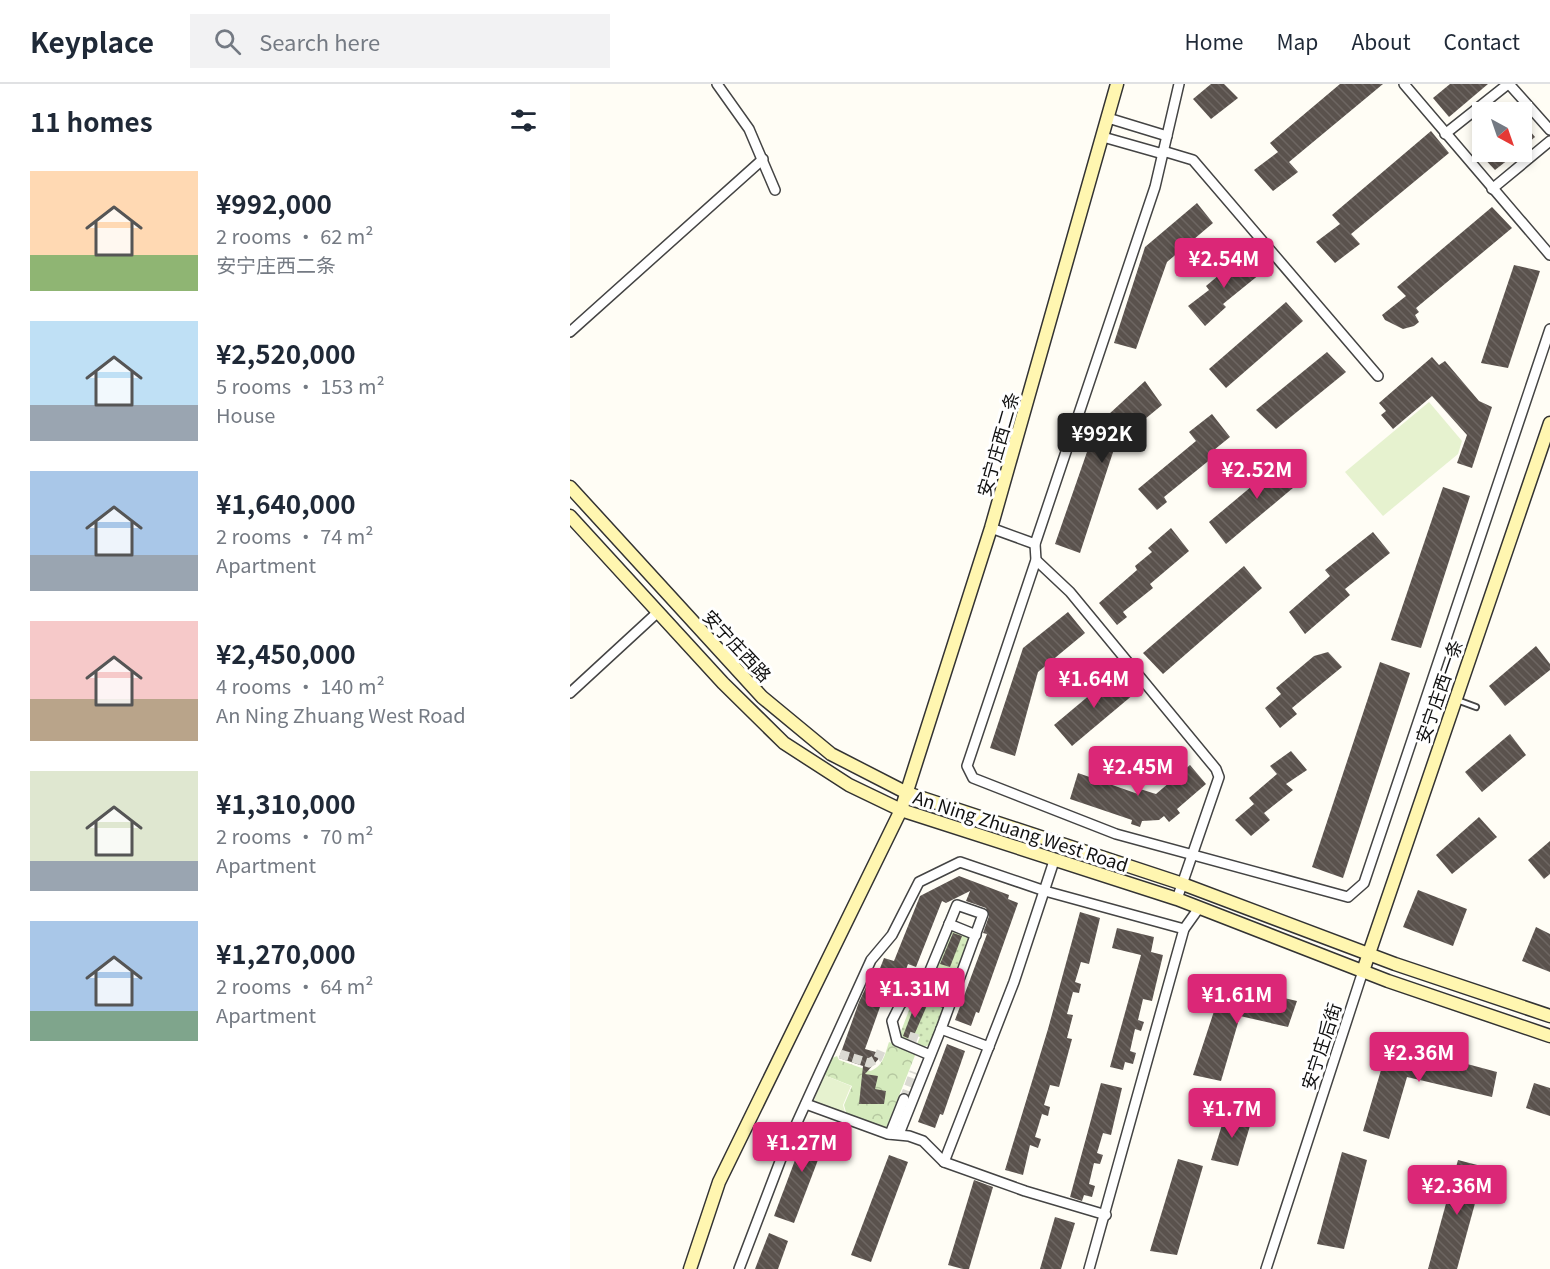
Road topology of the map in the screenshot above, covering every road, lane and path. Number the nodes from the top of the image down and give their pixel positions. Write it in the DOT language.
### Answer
graph roads {
  1 [pos="717,84"];
  2 [pos="1117,84"];
  3 [pos="1179,84"];
  4 [pos="1404,84"];
  5 [pos="1508,84"];
  6 [pos="1108,118"];
  7 [pos="1550,130"];
  8 [pos="1445,134"];
  9 [pos="1167,136"];
  10 [pos="1103,137"];
  11 [pos="1550,141"];
  12 [pos="1163,152"];
  13 [pos="763,159"];
  14 [pos="1492,189"];
  15 [pos="775,190"];
  16 [pos="1550,255"];
  17 [pos="1550,329"];
  18 [pos="570,333"];
  19 [pos="1378,376"];
  20 [pos="1550,423"];
  21 [pos="570,487"];
  22 [pos="570,516"];
  23 [pos="991,528"];
  24 [pos="1035,544"];
  25 [pos="1036,560"];
  26 [pos="658,612"];
  27 [pos="570,693"];
  28 [pos="1454,699"];
  29 [pos="1476,706"];
  30 [pos="907,793"];
  31 [pos="900,810"];
  32 [pos="1193,856"];
  33 [pos="1054,861"];
  34 [pos="1180,883"];
  35 [pos="1045,891"];
  36 [pos="1177,899"];
  37 [pos="1199,908"];
  38 [pos="949,924"];
  39 [pos="1184,929"];
  40 [pos="976,935"];
  41 [pos="1368,954"];
  42 [pos="1363,971"];
  43 [pos="914,991"];
  44 [pos="950,1004"];
  45 [pos="1550,1016"];
  46 [pos="940,1029"];
  47 [pos="1550,1036"];
  48 [pos="989,1047"];
  49 [pos="830,1050"];
  50 [pos="840,1054"];
  51 [pos="930,1056"];
  52 [pos="904,1098"];
  53 [pos="806,1104"];
  54 [pos="895,1134"];
  55 [pos="944,1162"];
  56 [pos="1106,1215"];
  57 [pos="690,1269"];
  58 [pos="739,1269"];
  59 [pos="1089,1269"];
  60 [pos="1267,1269"];
  1 -- 13 [label="street"];
  2 -- 6 [label="main road, 安宁庄西二条"];
  3 -- 9 [label="street"];
  4 -- 8 [label="street"];
  5 -- 7 [label="street"];
  5 -- 8 [label="street"];
  6 -- 9 [label="street"];
  6 -- 10 [label="main road, 安宁庄西二条"];
  8 -- 14 [label="street"];
  9 -- 12 [label="street"];
  10 -- 12 [label="street"];
  10 -- 23 [label="main road, 安宁庄西二条"];
  11 -- 14 [label="street"];
  12 -- 19 [label="street"];
  12 -- 24 [label="street"];
  13 -- 15 [label="street"];
  13 -- 18 [label="street"];
  14 -- 16 [label="street"];
  17 -- 32 [label="street"];
  20 -- 28 [label="main road, 安宁庄西一条"];
  21 -- 30 [label="main road, 安宁庄西路"];
  22 -- 26 [label="main road, An Ning Zhuang West Road"];
  23 -- 24 [label="street"];
  23 -- 30 [label="main road, 安宁庄西二条"];
  24 -- 25 [label="street"];
  25 -- 32 [label="street"];
  25 -- 32 [label="street"];
  26 -- 27 [label="street"];
  26 -- 31 [label="main road, An Ning Zhuang West Road"];
  28 -- 29 [label="lane"];
  28 -- 41 [label="main road, 安宁庄西一条"];
  30 -- 31 [label="main road, 安宁庄西二条"];
  30 -- 34 [label="main road, 安宁庄西路"];
  31 -- 33 [label="main road, An Ning Zhuang West Road"];
  31 -- 57 [label="main road, 安宁庄西二条"];
  32 -- 34 [label="street"];
  33 -- 35 [label="street"];
  33 -- 36 [label="main road, An Ning Zhuang West Road"];
  34 -- 36 [label="street"];
  34 -- 41 [label="main road, 安宁庄西路"];
  35 -- 39 [label="street"];
  35 -- 48 [label="street"];
  35 -- 49 [label="street"];
  36 -- 37 [label="main road, An Ning Zhuang West Road"];
  37 -- 39 [label="street"];
  37 -- 42 [label="main road, An Ning Zhuang West Road"];
  38 -- 40 [label="street"];
  38 -- 40 [label="street"];
  38 -- 43 [label="street"];
  39 -- 56 [label="street"];
  40 -- 44 [label="street"];
  41 -- 42 [label="main road, 安宁庄西一条"];
  41 -- 45 [label="main road, 安宁庄西路"];
  42 -- 47 [label="main road, An Ning Zhuang West Road"];
  42 -- 60 [label="street, 安宁庄后街"];
  43 -- 44 [label="street"];
  43 -- 51 [label="street"];
  44 -- 46 [label="street"];
  46 -- 48 [label="street"];
  46 -- 51 [label="street"];
  48 -- 55 [label="street"];
  49 -- 50 [label="street"];
  49 -- 53 [label="street"];
  51 -- 54 [label="street"];
  52 -- 54 [label="street"];
  53 -- 54 [label="street"];
  53 -- 58 [label="street"];
  54 -- 55 [label="street"];
  55 -- 56 [label="street"];
  56 -- 59 [label="street"];
}
